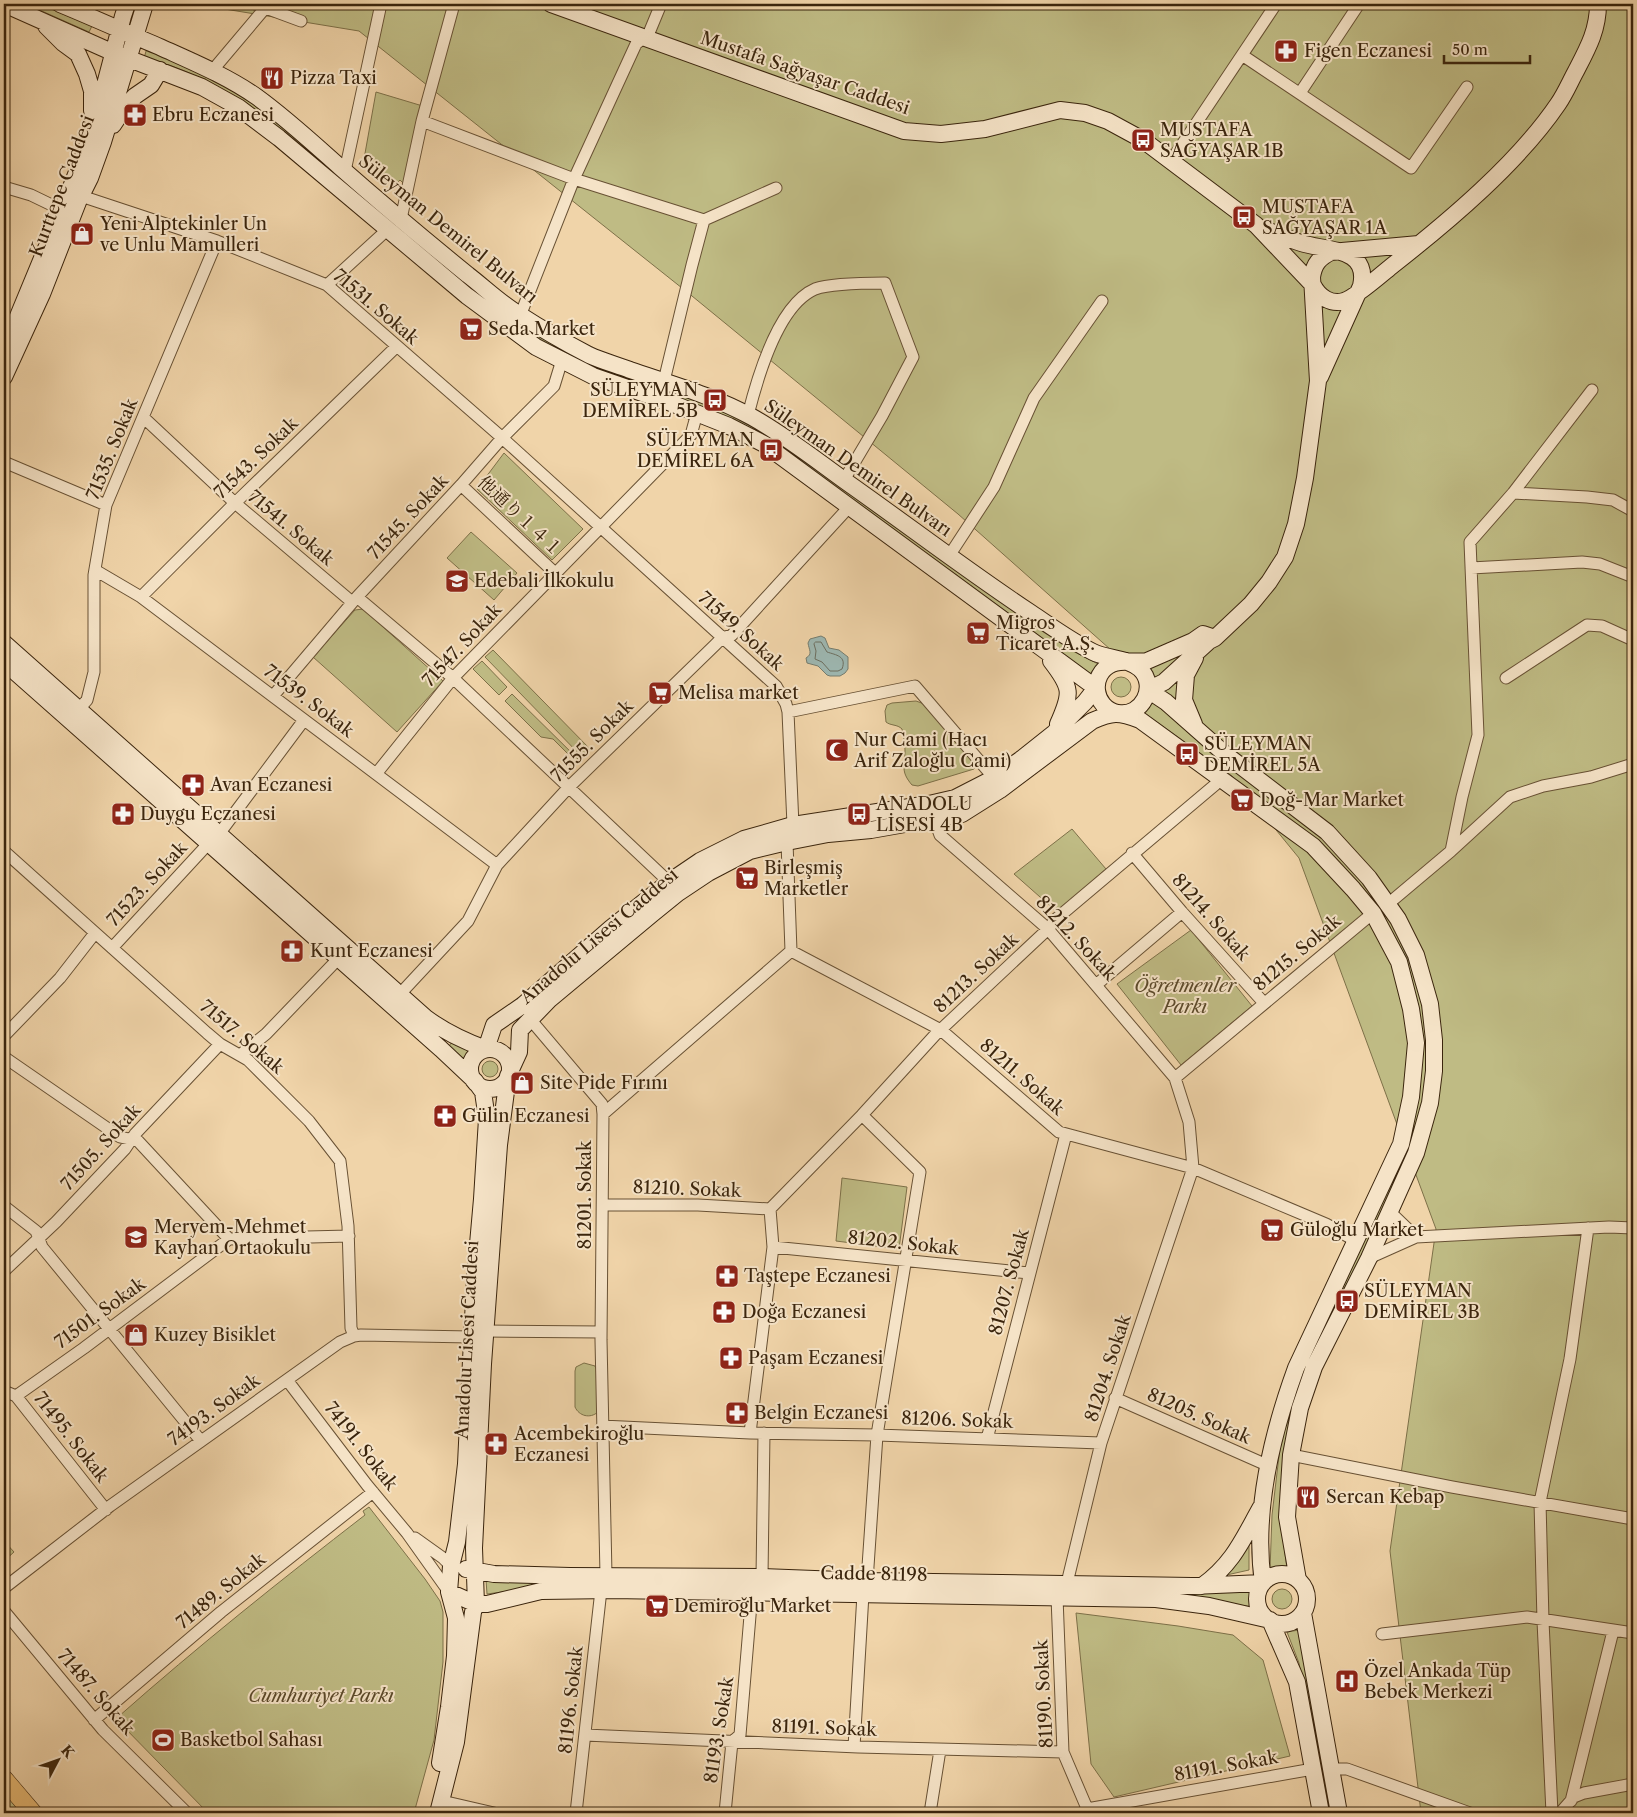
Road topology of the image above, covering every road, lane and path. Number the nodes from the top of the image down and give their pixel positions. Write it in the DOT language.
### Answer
graph roads {
  1 [pos="4,4"];
  2 [pos="60,4"];
  3 [pos="128,4"];
  4 [pos="145,4"];
  5 [pos="381,4"];
  6 [pos="454,4"];
  7 [pos="551,4"];
  8 [pos="660,4"];
  9 [pos="1276,4"];
  10 [pos="1359,4"];
  11 [pos="1598,4"];
  12 [pos="261,5"];
  13 [pos="34,17"];
  14 [pos="302,21"];
  15 [pos="644,37"];
  16 [pos="125,44"];
  17 [pos="1242,55"];
  18 [pos="160,70"];
  19 [pos="212,71"];
  20 [pos="1466,87"];
  21 [pos="1300,93"];
  22 [pos="422,121"];
  23 [pos="97,138"];
  24 [pos="1171,161"];
  25 [pos="345,171"];
  26 [pos="574,179"];
  27 [pos="4,187"];
  28 [pos="776,188"];
  29 [pos="81,196"];
  30 [pos="62,210"];
  31 [pos="401,219"];
  32 [pos="704,220"];
  33 [pos="1256,226"];
  34 [pos="387,230"];
  35 [pos="217,242"];
  36 [pos="1419,244"];
  37 [pos="1339,252"];
  38 [pos="327,285"];
  39 [pos="1314,285"];
  40 [pos="1357,293"];
  41 [pos="1102,301"];
  42 [pos="520,316"];
  43 [pos="398,346"];
  44 [pos="4,350"];
  45 [pos="562,360"];
  46 [pos="4,377"];
  47 [pos="664,382"];
  48 [pos="1318,382"];
  49 [pos="1592,390"];
  50 [pos="697,413"];
  51 [pos="748,415"];
  52 [pos="143,417"];
  53 [pos="502,438"];
  54 [pos="4,462"];
  55 [pos="844,480"];
  56 [pos="461,485"];
  57 [pos="1513,493"];
  58 [pos="235,502"];
  59 [pos="106,505"];
  60 [pos="850,507"];
  61 [pos="1633,511"];
  62 [pos="600,528"];
  63 [pos="949,556"];
  64 [pos="1471,568"];
  65 [pos="95,570"];
  66 [pos="555,573"];
  67 [pos="1633,577"];
  68 [pos="141,596"];
  69 [pos="354,600"];
  70 [pos="722,638"];
  71 [pos="1215,638"];
  72 [pos="1633,640"];
  73 [pos="4,643"];
  74 [pos="1038,645"];
  75 [pos="1199,650"];
  76 [pos="1123,661"];
  77 [pos="4,662"];
  78 [pos="453,678"];
  79 [pos="1506,678"];
  80 [pos="1096,688"];
  81 [pos="1148,690"];
  82 [pos="274,696"];
  83 [pos="80,709"];
  84 [pos="788,712"];
  85 [pos="1118,713"];
  86 [pos="304,720"];
  87 [pos="1196,728"];
  88 [pos="1054,733"];
  89 [pos="1633,764"];
  90 [pos="376,774"];
  91 [pos="994,778"];
  92 [pos="1222,779"];
  93 [pos="569,787"];
  94 [pos="929,804"];
  95 [pos="934,820"];
  96 [pos="793,824"];
  97 [pos="213,839"];
  98 [pos="787,842"];
  99 [pos="4,851"];
  100 [pos="1452,851"];
  101 [pos="1132,853"];
  102 [pos="498,865"];
  103 [pos="669,882"];
  104 [pos="1388,904"];
  105 [pos="1182,912"];
  106 [pos="1373,913"];
  107 [pos="1048,929"];
  108 [pos="95,932"];
  109 [pos="112,948"];
  110 [pos="791,951"];
  111 [pos="338,959"];
  112 [pos="1096,985"];
  113 [pos="400,994"];
  114 [pos="1264,1003"];
  115 [pos="530,1019"];
  116 [pos="941,1030"];
  117 [pos="4,1036"];
  118 [pos="220,1044"];
  119 [pos="486,1049"];
  120 [pos="240,1055"];
  121 [pos="4,1057"];
  122 [pos="508,1076"];
  123 [pos="1175,1078"];
  124 [pos="475,1081"];
  125 [pos="603,1114"];
  126 [pos="862,1115"];
  127 [pos="1066,1134"];
  128 [pos="131,1140"];
  129 [pos="1193,1168"];
  130 [pos="603,1205"];
  131 [pos="4,1206"];
  132 [pos="770,1210"];
  133 [pos="1390,1212"];
  134 [pos="1588,1228"];
  135 [pos="1633,1228"];
  136 [pos="349,1236"];
  137 [pos="1416,1237"];
  138 [pos="39,1238"];
  139 [pos="229,1239"];
  140 [pos="1356,1241"];
  141 [pos="772,1247"];
  142 [pos="1369,1258"];
  143 [pos="906,1261"];
  144 [pos="4,1271"];
  145 [pos="1029,1273"];
  146 [pos="110,1327"];
  147 [pos="601,1332"];
  148 [pos="478,1334"];
  149 [pos="354,1336"];
  150 [pos="288,1380"];
  151 [pos="4,1391"];
  152 [pos="16,1396"];
  153 [pos="1115,1398"];
  154 [pos="602,1426"];
  155 [pos="750,1433"];
  156 [pos="764,1433"];
  157 [pos="877,1435"];
  158 [pos="986,1439"];
  159 [pos="201,1441"];
  160 [pos="1101,1443"];
  161 [pos="1291,1455"];
  162 [pos="1269,1466"];
  163 [pos="373,1492"];
  164 [pos="1264,1500"];
  165 [pos="1540,1502"];
  166 [pos="106,1510"];
  167 [pos="1633,1519"];
  168 [pos="407,1533"];
  169 [pos="451,1566"];
  170 [pos="474,1570"];
  171 [pos="762,1577"];
  172 [pos="1298,1580"];
  173 [pos="603,1583"];
  174 [pos="1067,1583"];
  175 [pos="1263,1583"];
  176 [pos="1202,1586"];
  177 [pos="865,1587"];
  178 [pos="4,1588"];
  179 [pos="449,1592"];
  180 [pos="752,1592"];
  181 [pos="1057,1597"];
  182 [pos="476,1604"];
  183 [pos="4,1611"];
  184 [pos="1303,1613"];
  185 [pos="1270,1620"];
  186 [pos="1543,1620"];
  187 [pos="1613,1631"];
  188 [pos="1633,1632"];
  189 [pos="1382,1634"];
  190 [pos="94,1720"];
  191 [pos="585,1735"];
  192 [pos="732,1742"];
  193 [pos="854,1747"];
  194 [pos="940,1750"];
  195 [pos="1063,1752"];
  196 [pos="1313,1769"];
  197 [pos="1332,1770"];
  198 [pos="4,1779"];
  199 [pos="1633,1784"];
  200 [pos="1571,1801"];
  201 [pos="440,1807"];
  202 [pos="1088,1811"];
  203 [pos="33,1813"];
  204 [pos="187,1813"];
  205 [pos="427,1813"];
  206 [pos="494,1813"];
  207 [pos="576,1813"];
  208 [pos="725,1813"];
  209 [pos="930,1813"];
  210 [pos="1321,1813"];
  211 [pos="1339,1813"];
  212 [pos="1470,1813"];
  213 [pos="1552,1813"];
  214 [pos="1560,1813"];
  1 -- 13 [label="main road, Süleyman Demirel Bulvarı"];
  2 -- 16 [label="main road, Süleyman Demirel Bulvarı"];
  3 -- 16 [label="main road, Kurttepe Caddesi"];
  4 -- 16 [label="main road, Kurttepe Caddesi"];
  5 -- 25 [label="street"];
  6 -- 22 [label="street"];
  7 -- 15 [label="main road, Mustafa Sağyaşar Caddesi"];
  8 -- 15 [label="street"];
  9 -- 17 [label="street"];
  10 -- 21 [label="street"];
  11 -- 36 [label="main road"];
  12 -- 14 [label="street"];
  12 -- 19 [label="street"];
  13 -- 16 [label="main road, Süleyman Demirel Bulvarı"];
  13 -- 23 [label="main road"];
  15 -- 24 [label="main road, Mustafa Sağyaşar Caddesi"];
  15 -- 26 [label="street"];
  16 -- 18 [label="main road, Süleyman Demirel Bulvarı"];
  16 -- 19 [label="main road, Süleyman Demirel Bulvarı"];
  16 -- 23 [label="main road, Kurttepe Caddesi"];
  17 -- 21 [label="street"];
  17 -- 24 [label="street"];
  18 -- 23 [label="main road"];
  18 -- 34 [label="main road, Süleyman Demirel Bulvarı"];
  19 -- 25 [label="main road, Süleyman Demirel Bulvarı"];
  20 -- 21 [label="street"];
  22 -- 26 [label="street"];
  22 -- 31 [label="street"];
  23 -- 29 [label="main road, Kurttepe Caddesi"];
  23 -- 30 [label="main road, Kurttepe Caddesi"];
  24 -- 33 [label="main road, Mustafa Sağyaşar Caddesi"];
  25 -- 31 [label="main road, Süleyman Demirel Bulvarı"];
  26 -- 32 [label="street"];
  26 -- 42 [label="street"];
  27 -- 30 [label="street"];
  28 -- 32 [label="street"];
  29 -- 35 [label="street, 71531. Sokak"];
  29 -- 46 [label="main road, Kurttepe Caddesi"];
  30 -- 44 [label="main road, Kurttepe Caddesi"];
  31 -- 42 [label="main road, Süleyman Demirel Bulvarı"];
  32 -- 47 [label="street"];
  33 -- 37 [label="main road"];
  33 -- 39 [label="main road"];
  34 -- 38 [label="street"];
  34 -- 45 [label="main road, Süleyman Demirel Bulvarı"];
  35 -- 38 [label="street, 71531. Sokak"];
  35 -- 52 [label="street, 71535. Sokak"];
  36 -- 37 [label="main road"];
  36 -- 40 [label="main road"];
  37 -- 39 [label="main road"];
  37 -- 40 [label="main road"];
  38 -- 43 [label="street, 71531. Sokak"];
  39 -- 40 [label="main road"];
  39 -- 48 [label="main road"];
  40 -- 48 [label="main road"];
  41 -- 63 [label="street"];
  42 -- 47 [label="main road, Süleyman Demirel Bulvarı"];
  43 -- 53 [label="street, 71531. Sokak"];
  43 -- 58 [label="street, 71543. Sokak"];
  45 -- 50 [label="main road, Süleyman Demirel Bulvarı"];
  45 -- 53 [label="street, 71545. Sokak"];
  47 -- 51 [label="main road, Süleyman Demirel Bulvarı"];
  48 -- 71 [label="main road"];
  49 -- 57 [label="street"];
  50 -- 60 [label="main road, Süleyman Demirel Bulvarı"];
  50 -- 62 [label="street, 71547. Sokak"];
  51 -- 55 [label="main road, Süleyman Demirel Bulvarı"];
  51 -- 55 [label="street"];
  52 -- 58 [label="street, 71541. Sokak"];
  52 -- 59 [label="street, 71535. Sokak"];
  53 -- 56 [label="street, 71545. Sokak"];
  53 -- 62 [label="street, 71531. Sokak"];
  54 -- 59 [label="street"];
  55 -- 63 [label="main road, Süleyman Demirel Bulvarı"];
  56 -- 66 [label="street, 他通り１４１"];
  56 -- 69 [label="street, 71545. Sokak"];
  57 -- 61 [label="street"];
  57 -- 64 [label="street"];
  58 -- 68 [label="street, 71543. Sokak"];
  58 -- 69 [label="street, 71541. Sokak"];
  59 -- 65 [label="street, 71535. Sokak"];
  60 -- 70 [label="street, 71555. Sokak"];
  60 -- 74 [label="main road, Süleyman Demirel Bulvarı"];
  62 -- 66 [label="street, 71547. Sokak"];
  62 -- 70 [label="street, 71549. Sokak"];
  63 -- 76 [label="main road, Süleyman Demirel Bulvarı"];
  64 -- 67 [label="street"];
  64 -- 100 [label="street"];
  65 -- 68 [label="street, 71539. Sokak"];
  65 -- 83 [label="street, 71535. Sokak"];
  66 -- 78 [label="street, 71547. Sokak"];
  68 -- 82 [label="street, 71539. Sokak"];
  69 -- 78 [label="street, 71541. Sokak"];
  69 -- 82 [label="street, 71545. Sokak"];
  70 -- 84 [label="street, 71549. Sokak"];
  70 -- 93 [label="street, 71555. Sokak"];
  71 -- 75 [label="main road"];
  71 -- 76 [label="main road"];
  72 -- 79 [label="street"];
  73 -- 83 [label="main road"];
  74 -- 80 [label="main road"];
  74 -- 88 [label="main road"];
  75 -- 81 [label="main road"];
  75 -- 87 [label="main road"];
  76 -- 80 [label="main road"];
  76 -- 81 [label="main road"];
  77 -- 97 [label="main road"];
  78 -- 90 [label="street, 71547. Sokak"];
  78 -- 93 [label="street, 71541. Sokak"];
  80 -- 85 [label="main road"];
  80 -- 88 [label="main road, Anadolu Lisesi Caddesi"];
  81 -- 85 [label="main road"];
  81 -- 87 [label="main road"];
  82 -- 86 [label="street, 71539. Sokak"];
  83 -- 97 [label="main road"];
  84 -- 91 [label="street"];
  84 -- 96 [label="street, 71549. Sokak"];
  85 -- 92 [label="main road"];
  85 -- 95 [label="main road, Anadolu Lisesi Caddesi"];
  86 -- 90 [label="street, 71539. Sokak"];
  86 -- 97 [label="street, 71523. Sokak"];
  87 -- 104 [label="main road"];
  88 -- 91 [label="main road, Anadolu Lisesi Caddesi"];
  89 -- 100 [label="street"];
  90 -- 102 [label="street, 71539. Sokak"];
  91 -- 94 [label="main road, Anadolu Lisesi Caddesi"];
  92 -- 101 [label="street, 81213. Sokak"];
  92 -- 106 [label="main road"];
  93 -- 102 [label="street, 71555. Sokak"];
  93 -- 103 [label="street, 71541. Sokak"];
  94 -- 95 [label="street, 81212. Sokak"];
  94 -- 96 [label="main road, Anadolu Lisesi Caddesi"];
  95 -- 98 [label="main road, Anadolu Lisesi Caddesi"];
  95 -- 107 [label="street, 81212. Sokak"];
  96 -- 103 [label="main road, Anadolu Lisesi Caddesi"];
  97 -- 109 [label="street, 71523. Sokak"];
  97 -- 111 [label="main road"];
  97 -- 113 [label="main road"];
  98 -- 110 [label="street"];
  98 -- 115 [label="main road, Anadolu Lisesi Caddesi"];
  99 -- 108 [label="street, 71517. Sokak"];
  100 -- 104 [label="street"];
  101 -- 105 [label="street, 81214. Sokak"];
  101 -- 107 [label="street, 81213. Sokak"];
  102 -- 113 [label="street, 71555. Sokak"];
  103 -- 119 [label="main road, Anadolu Lisesi Caddesi"];
  104 -- 133 [label="main road"];
  105 -- 112 [label="street"];
  105 -- 114 [label="street, 81214. Sokak"];
  106 -- 114 [label="street, 81215. Sokak"];
  106 -- 140 [label="main road"];
  107 -- 112 [label="street, 81212. Sokak"];
  107 -- 116 [label="street, 81213. Sokak"];
  108 -- 109 [label="street, 71517. Sokak"];
  108 -- 117 [label="street"];
  109 -- 118 [label="street, 71517. Sokak"];
  110 -- 116 [label="street, 81211. Sokak"];
  110 -- 125 [label="street"];
  111 -- 120 [label="street"];
  111 -- 124 [label="main road"];
  112 -- 123 [label="street, 81212. Sokak"];
  113 -- 119 [label="main road"];
  114 -- 123 [label="street, 81215. Sokak"];
  115 -- 122 [label="main road, Anadolu Lisesi Caddesi"];
  115 -- 125 [label="street"];
  116 -- 126 [label="street, 81213. Sokak"];
  116 -- 127 [label="street, 81211. Sokak"];
  118 -- 120 [label="street, 71517. Sokak"];
  118 -- 128 [label="street, 71505. Sokak"];
  119 -- 122 [label="main road"];
  119 -- 124 [label="main road"];
  120 -- 136 [label="street, 71517. Sokak"];
  121 -- 128 [label="street"];
  122 -- 124 [label="main road"];
  122 -- 148 [label="main road, Anadolu Lisesi Caddesi"];
  123 -- 129 [label="street, 81212. Sokak"];
  124 -- 148 [label="main road, Anadolu Lisesi Caddesi"];
  125 -- 130 [label="street, 81201. Sokak"];
  126 -- 132 [label="street, 81213. Sokak"];
  126 -- 143 [label="street"];
  127 -- 129 [label="street, 81211. Sokak"];
  127 -- 145 [label="street, 81207. Sokak"];
  128 -- 138 [label="street, 71505. Sokak"];
  128 -- 139 [label="street"];
  129 -- 140 [label="street, 81211. Sokak"];
  129 -- 153 [label="street, 81204. Sokak"];
  130 -- 132 [label="street, 81210. Sokak"];
  130 -- 147 [label="street, 81201. Sokak"];
  131 -- 138 [label="street"];
  132 -- 141 [label="street"];
  133 -- 137 [label="street"];
  133 -- 142 [label="main road"];
  134 -- 135 [label="street"];
  134 -- 137 [label="street"];
  134 -- 165 [label="street"];
  136 -- 139 [label="street"];
  136 -- 149 [label="street, 71517. Sokak"];
  137 -- 142 [label="street"];
  138 -- 144 [label="street, 71505. Sokak"];
  138 -- 146 [label="street"];
  139 -- 146 [label="street, 71501. Sokak"];
  140 -- 162 [label="main road"];
  141 -- 143 [label="street, 81202. Sokak"];
  141 -- 155 [label="street"];
  142 -- 161 [label="main road"];
  143 -- 145 [label="street, 81202. Sokak"];
  143 -- 157 [label="street"];
  145 -- 158 [label="street, 81207. Sokak"];
  146 -- 152 [label="street, 71501. Sokak"];
  146 -- 159 [label="street"];
  147 -- 148 [label="street, 74193. Sokak"];
  147 -- 154 [label="street, 81201. Sokak"];
  148 -- 149 [label="street, 74193. Sokak"];
  148 -- 169 [label="main road, Anadolu Lisesi Caddesi"];
  148 -- 170 [label="main road, Anadolu Lisesi Caddesi"];
  149 -- 150 [label="street, 74193. Sokak"];
  150 -- 159 [label="street, 74193. Sokak"];
  150 -- 163 [label="street, 74191. Sokak"];
  151 -- 152 [label="street, 71495. Sokak"];
  152 -- 166 [label="street, 71495. Sokak"];
  153 -- 160 [label="street, 81204. Sokak"];
  153 -- 162 [label="street, 81205. Sokak"];
  154 -- 155 [label="street, 81206. Sokak"];
  154 -- 173 [label="street, 81201. Sokak"];
  155 -- 156 [label="street, 81206. Sokak"];
  156 -- 157 [label="street, 81206. Sokak"];
  156 -- 171 [label="street"];
  157 -- 158 [label="street, 81206. Sokak"];
  157 -- 177 [label="street"];
  158 -- 160 [label="street, 81206. Sokak"];
  159 -- 166 [label="street, 74193. Sokak"];
  160 -- 174 [label="street, 81204. Sokak"];
  161 -- 165 [label="street"];
  161 -- 172 [label="main road"];
  162 -- 164 [label="main road"];
  163 -- 168 [label="street, 74191. Sokak"];
  163 -- 190 [label="street, 71489. Sokak"];
  164 -- 175 [label="main road"];
  164 -- 176 [label="main road"];
  165 -- 167 [label="street"];
  165 -- 186 [label="street"];
  166 -- 178 [label="street, 74193. Sokak"];
  168 -- 169 [label="street"];
  168 -- 179 [label="street"];
  169 -- 170 [label="main road, Cadde 81198"];
  169 -- 179 [label="main road, Anadolu Lisesi Caddesi"];
  170 -- 173 [label="main road, Cadde 81198"];
  170 -- 182 [label="main road, Anadolu Lisesi Caddesi"];
  171 -- 173 [label="main road, Cadde 81198"];
  171 -- 177 [label="main road, Cadde 81198"];
  172 -- 175 [label="main road"];
  172 -- 184 [label="main road"];
  173 -- 180 [label="main road, Cadde 81198"];
  173 -- 182 [label="main road, Cadde 81198"];
  173 -- 191 [label="street, 81196. Sokak"];
  174 -- 176 [label="main road, Cadde 81198"];
  174 -- 177 [label="main road, Cadde 81198"];
  175 -- 176 [label="main road, Cadde 81198"];
  175 -- 185 [label="main road"];
  177 -- 180 [label="main road, Cadde 81198"];
  177 -- 181 [label="main road, Cadde 81198"];
  177 -- 193 [label="street"];
  179 -- 182 [label="main road"];
  179 -- 205 [label="main road"];
  180 -- 192 [label="street, 81193. Sokak"];
  181 -- 185 [label="main road, Cadde 81198"];
  181 -- 195 [label="street, 81190. Sokak"];
  182 -- 201 [label="main road"];
  183 -- 190 [label="street, 71487. Sokak"];
  184 -- 185 [label="main road"];
  184 -- 197 [label="main road"];
  185 -- 196 [label="main road"];
  186 -- 187 [label="street"];
  186 -- 189 [label="street"];
  186 -- 213 [label="street"];
  187 -- 188 [label="street"];
  187 -- 200 [label="street"];
  190 -- 204 [label="street, 71487. Sokak"];
  191 -- 192 [label="street, 81191. Sokak"];
  191 -- 207 [label="street, 81196. Sokak"];
  192 -- 193 [label="street, 81191. Sokak"];
  192 -- 208 [label="street, 81193. Sokak"];
  193 -- 194 [label="street, 81191. Sokak"];
  194 -- 195 [label="street, 81191. Sokak"];
  194 -- 209 [label="street"];
  195 -- 202 [label="street, 81190. Sokak"];
  196 -- 202 [label="street, 81191. Sokak"];
  196 -- 210 [label="main road"];
  197 -- 211 [label="main road"];
  197 -- 212 [label="street"];
  198 -- 203 [label="main road"];
  199 -- 200 [label="street"];
  200 -- 214 [label="street"];
  201 -- 206 [label="street"];
}
